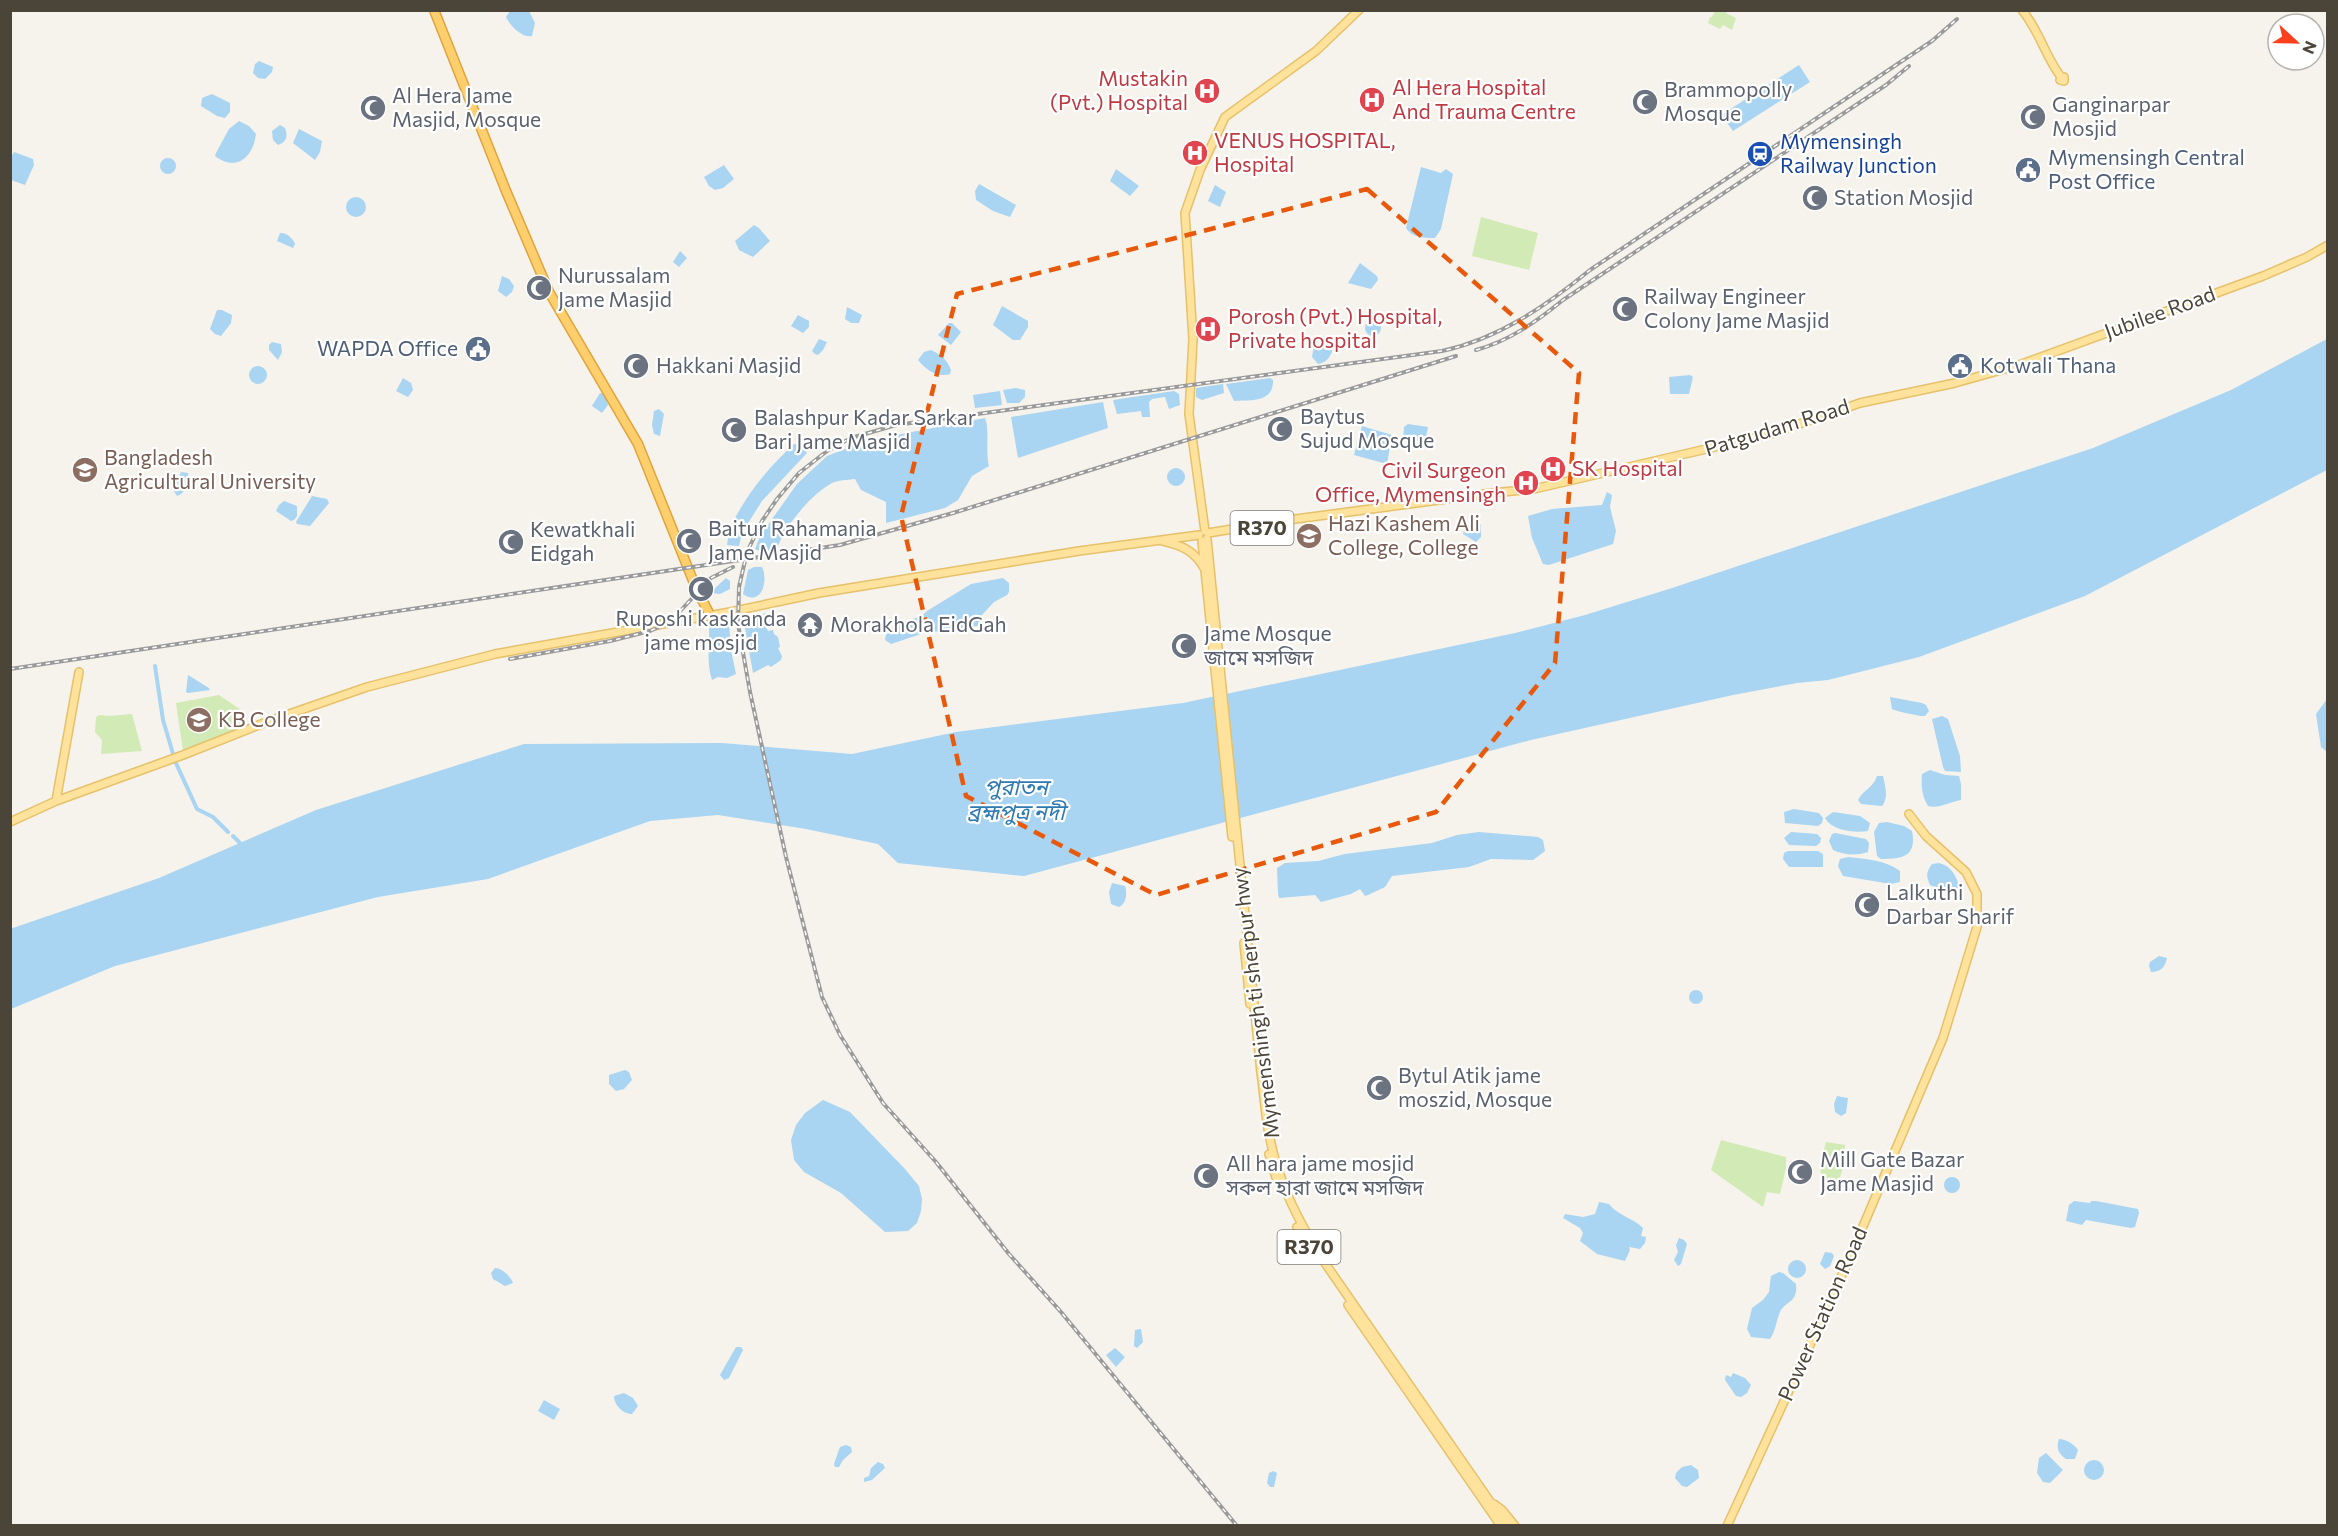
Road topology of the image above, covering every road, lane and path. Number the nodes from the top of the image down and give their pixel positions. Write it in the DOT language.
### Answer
graph roads {
  1 [pos="434,10"];
  2 [pos="1359,10"];
  3 [pos="2022,10"];
  4 [pos="2061,77"];
  5 [pos="2328,245"];
  6 [pos="1990,372"];
  7 [pos="1205,536"];
  8 [pos="1157,540"];
  9 [pos="1206,571"];
  10 [pos="710,615"];
  11 [pos="1215,629"];
  12 [pos="79,672"];
  13 [pos="56,801"];
  14 [pos="1909,814"];
  15 [pos="10,822"];
  16 [pos="1488,1503"];
  17 [pos="1496,1526"];
  18 [pos="1501,1526"];
  19 [pos="1507,1526"];
  20 [pos="1515,1526"];
  21 [pos="1727,1526"];
  1 -- 10 [label="highway"];
  2 -- 7 [label="main road"];
  3 -- 4 [label="main road"];
  5 -- 6 [label="main road, Jubilee Road"];
  6 -- 7 [label="main road, Patgudam Road / R370"];
  7 -- 8 [label="main road, Patgudam Road"];
  7 -- 9 [label="main road, R370"];
  7 -- 11 [label="main road, R370"];
  8 -- 9 [label="main road"];
  8 -- 10 [label="main road, Patgudam Road"];
  9 -- 11 [label="main road, R370"];
  10 -- 13 [label="main road, Patgudam Road"];
  11 -- 16 [label="main road, Mymenshingh ti sherpur hwy / R370"];
  12 -- 13 [label="main road"];
  13 -- 15 [label="main road, Patgudam Road"];
  14 -- 21 [label="main road, Power Station Road"];
  16 -- 17 [label="main road"];
  16 -- 18 [label="main road, Mymenshingh ti sherpur hwy / R370"];
  16 -- 19 [label="main road, Mymenshingh ti sherpur hwy / R370"];
  16 -- 20 [label="main road"];
}
